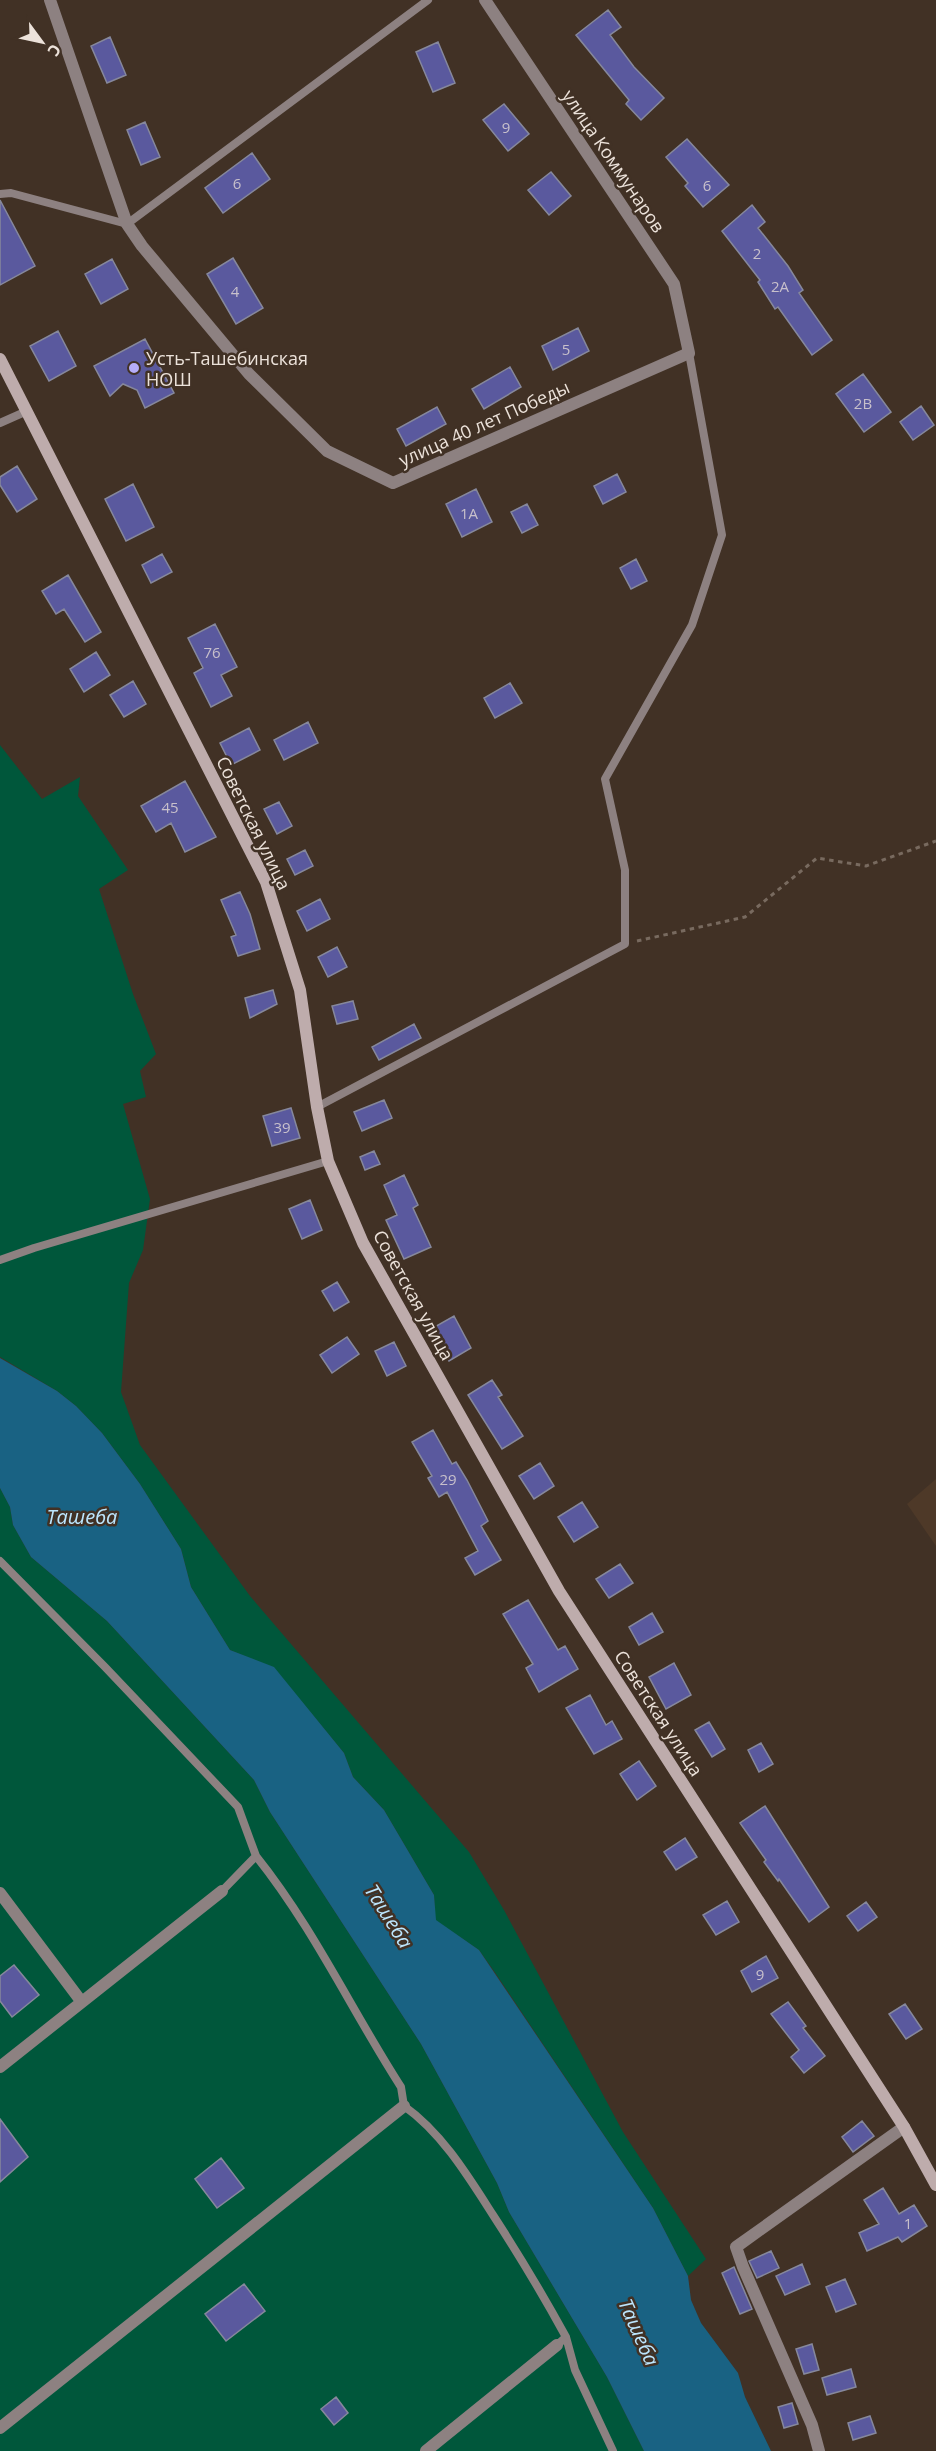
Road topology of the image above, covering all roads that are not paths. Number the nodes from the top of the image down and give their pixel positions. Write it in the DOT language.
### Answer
graph roads {
  1 [pos="50,0"];
  2 [pos="428,0"];
  3 [pos="485,0"];
  4 [pos="0,194"];
  5 [pos="127,224"];
  6 [pos="689,353"];
  7 [pos="0,358"];
  8 [pos="27,411"];
  9 [pos="0,423"];
  10 [pos="317,1107"];
  11 [pos="328,1161"];
  12 [pos="0,1260"];
  13 [pos="0,1561"];
  14 [pos="256,1856"];
  15 [pos="222,1891"];
  16 [pos="0,1893"];
  17 [pos="81,2001"];
  18 [pos="0,2067"];
  19 [pos="404,2106"];
  20 [pos="904,2127"];
  21 [pos="936,2185"];
  22 [pos="562,2341"];
  23 [pos="0,2428"];
  24 [pos="426,2451"];
  25 [pos="614,2451"];
  26 [pos="819,2451"];
  1 -- 5 [label="street, улица 40 лет Победы"];
  2 -- 5 [label="lane"];
  3 -- 6 [label="street, улица Коммунаров"];
  4 -- 5 [label="lane"];
  5 -- 6 [label="street, улица 40 лет Победы"];
  6 -- 10 [label="lane"];
  7 -- 8 [label="street, Советская улица"];
  8 -- 9 [label="lane"];
  8 -- 10 [label="street, Советская улица"];
  10 -- 11 [label="street, Советская улица"];
  11 -- 12 [label="lane"];
  11 -- 20 [label="street, Советская улица"];
  13 -- 14 [label="lane"];
  14 -- 15 [label="lane"];
  14 -- 19 [label="lane"];
  15 -- 17 [label="street"];
  16 -- 17 [label="street"];
  17 -- 18 [label="street"];
  19 -- 22 [label="lane"];
  19 -- 23 [label="street"];
  20 -- 21 [label="street, Советская улица"];
  20 -- 26 [label="street"];
  22 -- 24 [label="street"];
  22 -- 25 [label="lane"];
}
